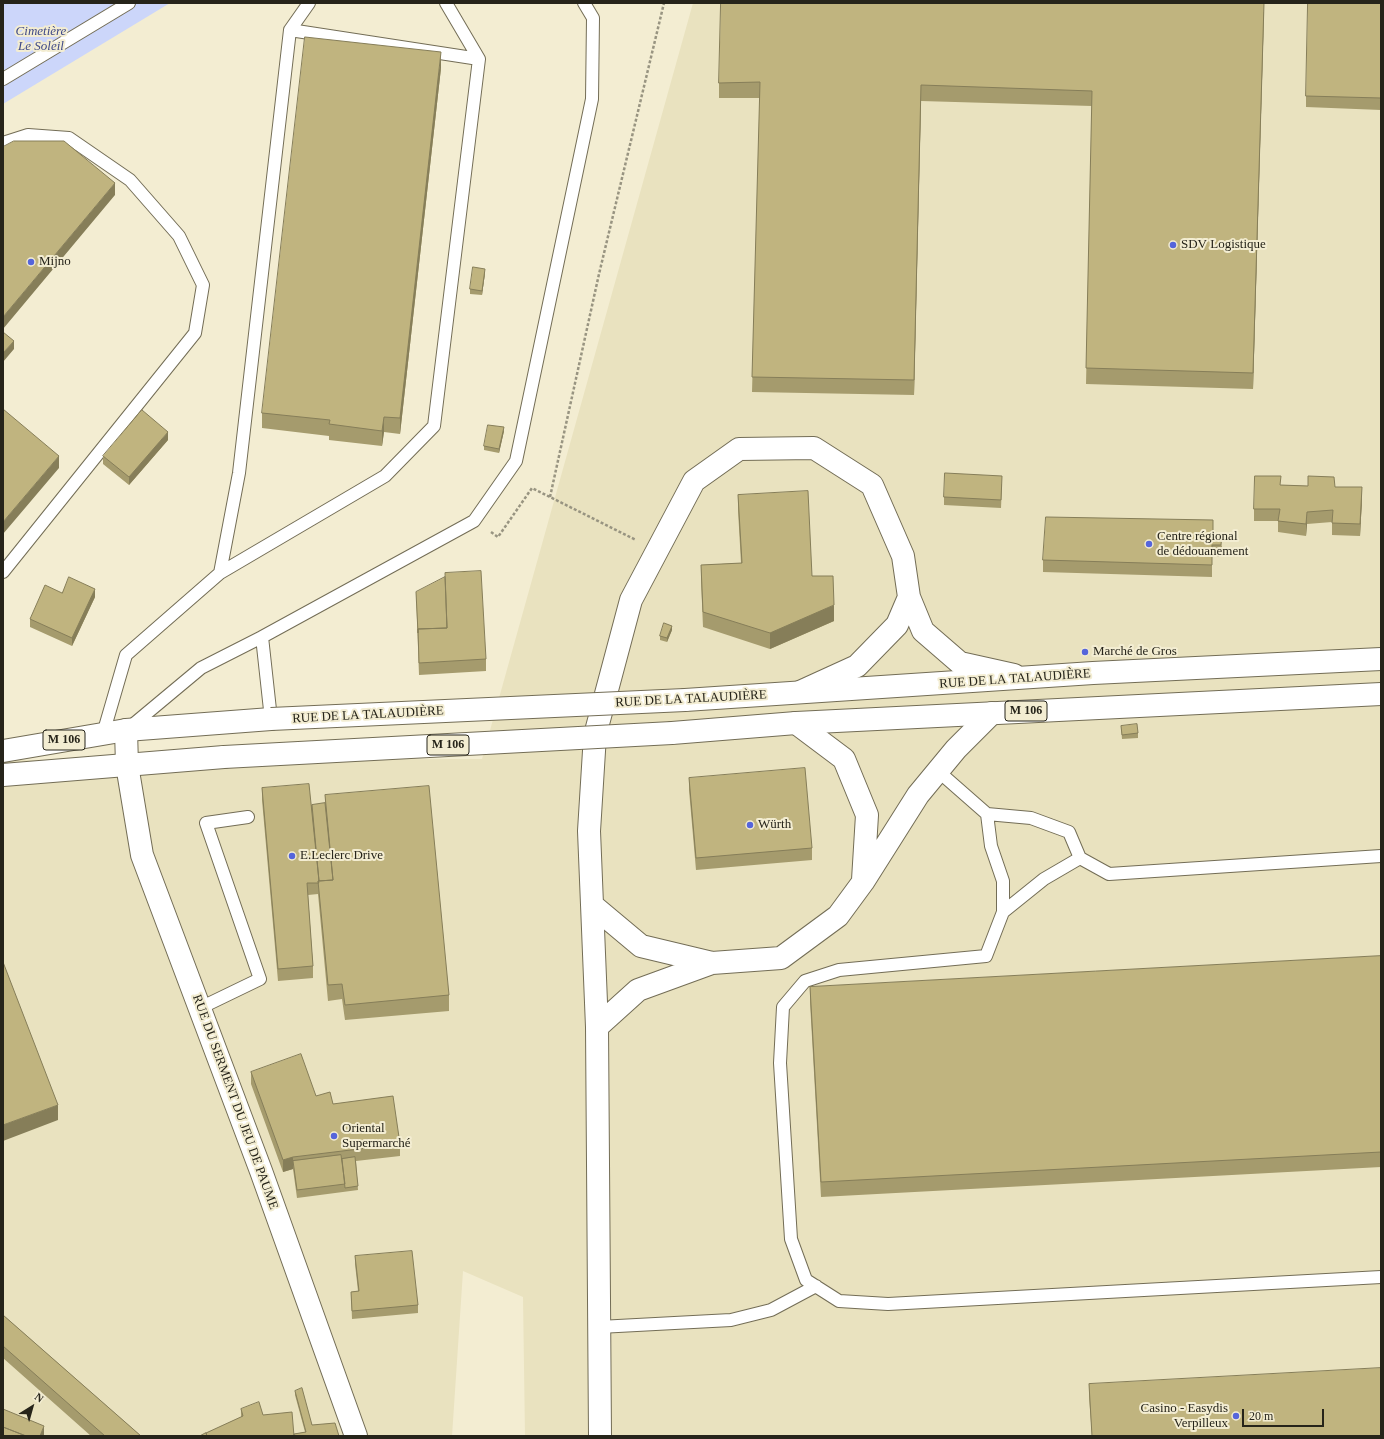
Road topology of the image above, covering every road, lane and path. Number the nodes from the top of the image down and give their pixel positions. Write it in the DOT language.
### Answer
graph roads {
  1 [pos="129,3"];
  2 [pos="309,3"];
  3 [pos="446,3"];
  4 [pos="584,3"];
  5 [pos="664,3"];
  6 [pos="290,30"];
  7 [pos="479,59"];
  8 [pos="3,79"];
  9 [pos="3,143"];
  10 [pos="550,497"];
  11 [pos="474,521"];
  12 [pos="657,551"];
  13 [pos="3,572"];
  14 [pos="220,573"];
  15 [pos="909,597"];
  16 [pos="262,637"];
  17 [pos="1379,656"];
  18 [pos="1028,678"];
  19 [pos="796,694"];
  20 [pos="1381,694"];
  21 [pos="992,713"];
  22 [pos="271,719"];
  23 [pos="796,724"];
  24 [pos="126,730"];
  25 [pos="103,734"];
  26 [pos="3,752"];
  27 [pos="127,765"];
  28 [pos="938,771"];
  29 [pos="3,775"];
  30 [pos="987,814"];
  31 [pos="248,817"];
  32 [pos="1381,856"];
  33 [pos="1080,858"];
  34 [pos="863,882"];
  35 [pos="592,905"];
  36 [pos="1003,912"];
  37 [pos="712,963"];
  38 [pos="200,1008"];
  39 [pos="597,1027"];
  40 [pos="1381,1277"];
  41 [pos="816,1286"];
  42 [pos="599,1328"];
  43 [pos="356,1436"];
  44 [pos="600,1436"];
  1 -- 8 [label="lane"];
  2 -- 6 [label="lane"];
  3 -- 7 [label="lane"];
  4 -- 11 [label="lane"];
  5 -- 10 [label="path"];
  6 -- 7 [label="lane"];
  6 -- 14 [label="lane"];
  7 -- 14 [label="lane"];
  9 -- 13 [label="lane"];
  10 -- 11 [label="path"];
  10 -- 12 [label="path"];
  11 -- 16 [label="lane"];
  12 -- 15 [label="street"];
  12 -- 35 [label="street"];
  14 -- 25 [label="lane"];
  15 -- 18 [label="street"];
  15 -- 19 [label="street"];
  16 -- 22 [label="lane"];
  16 -- 24 [label="lane"];
  17 -- 18 [label="street, RUE DE LA TALAUDIÈRE"];
  18 -- 19 [label="street, RUE DE LA TALAUDIÈRE"];
  19 -- 22 [label="street, RUE DE LA TALAUDIÈRE, bridge"];
  20 -- 21 [label="street, M 106"];
  21 -- 23 [label="street, M 106"];
  21 -- 28 [label="street"];
  22 -- 24 [label="street, RUE DE LA TALAUDIÈRE"];
  23 -- 27 [label="street, M 106, bridge"];
  23 -- 34 [label="street"];
  24 -- 25 [label="street, RUE DE LA TALAUDIÈRE / M 106"];
  24 -- 27 [label="street, RUE DU SERMENT DU JEU DE PAUME"];
  25 -- 26 [label="street, RUE DE LA TALAUDIÈRE / M 106"];
  27 -- 29 [label="street, M 106"];
  27 -- 38 [label="street, RUE DU SERMENT DU JEU DE PAUME"];
  28 -- 30 [label="lane"];
  28 -- 34 [label="street"];
  30 -- 33 [label="lane"];
  30 -- 36 [label="lane"];
  31 -- 38 [label="lane"];
  32 -- 33 [label="lane"];
  33 -- 36 [label="lane"];
  34 -- 37 [label="street"];
  35 -- 37 [label="street"];
  35 -- 39 [label="street"];
  36 -- 41 [label="lane"];
  37 -- 39 [label="street"];
  38 -- 43 [label="street, RUE DU SERMENT DU JEU DE PAUME"];
  39 -- 42 [label="street"];
  40 -- 41 [label="lane"];
  41 -- 42 [label="lane"];
  42 -- 44 [label="street"];
}
